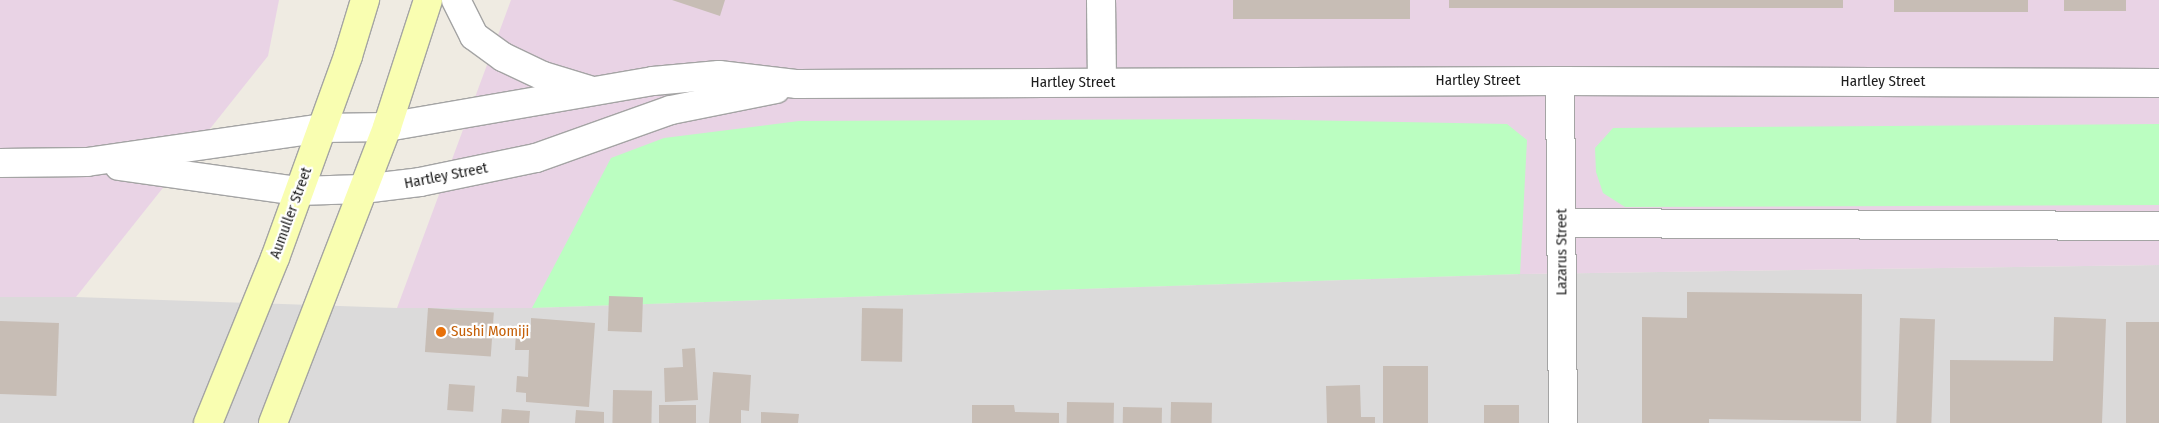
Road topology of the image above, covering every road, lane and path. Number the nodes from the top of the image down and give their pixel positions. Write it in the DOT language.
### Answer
graph roads {
  1 [pos="365,0"];
  2 [pos="428,0"];
  3 [pos="456,0"];
  4 [pos="1102,0"];
  5 [pos="1560,81"];
  6 [pos="1102,82"];
  7 [pos="2159,83"];
  8 [pos="796,84"];
  9 [pos="594,92"];
  10 [pos="387,127"];
  11 [pos="322,128"];
  12 [pos="87,162"];
  13 [pos="0,163"];
  14 [pos="362,189"];
  15 [pos="298,191"];
  16 [pos="1561,223"];
  17 [pos="2159,226"];
  18 [pos="208,423"];
  19 [pos="273,423"];
  20 [pos="1563,423"];
  1 -- 11 [label="main road, Aumuller Street"];
  2 -- 10 [label="main road"];
  3 -- 9 [label="street, Hartley Street"];
  4 -- 6 [label="street"];
  5 -- 6 [label="street, Hartley Street"];
  5 -- 7 [label="street, Hartley Street"];
  5 -- 16 [label="street, Lazarus Street"];
  6 -- 8 [label="street, Hartley Street"];
  8 -- 9 [label="street, Hartley Street"];
  8 -- 14 [label="street, Hartley Street"];
  9 -- 10 [label="street, Hartley Street"];
  10 -- 11 [label="street, Hartley Street"];
  10 -- 14 [label="main road"];
  11 -- 12 [label="street, Hartley Street"];
  11 -- 15 [label="main road, Aumuller Street"];
  12 -- 13 [label="street, Hartley Street"];
  12 -- 15 [label="street, Hartley Street"];
  14 -- 15 [label="street, Hartley Street"];
  14 -- 19 [label="main road"];
  15 -- 18 [label="main road, Aumuller Street"];
  16 -- 17 [label="street"];
  16 -- 20 [label="street, Lazarus Street"];
}
